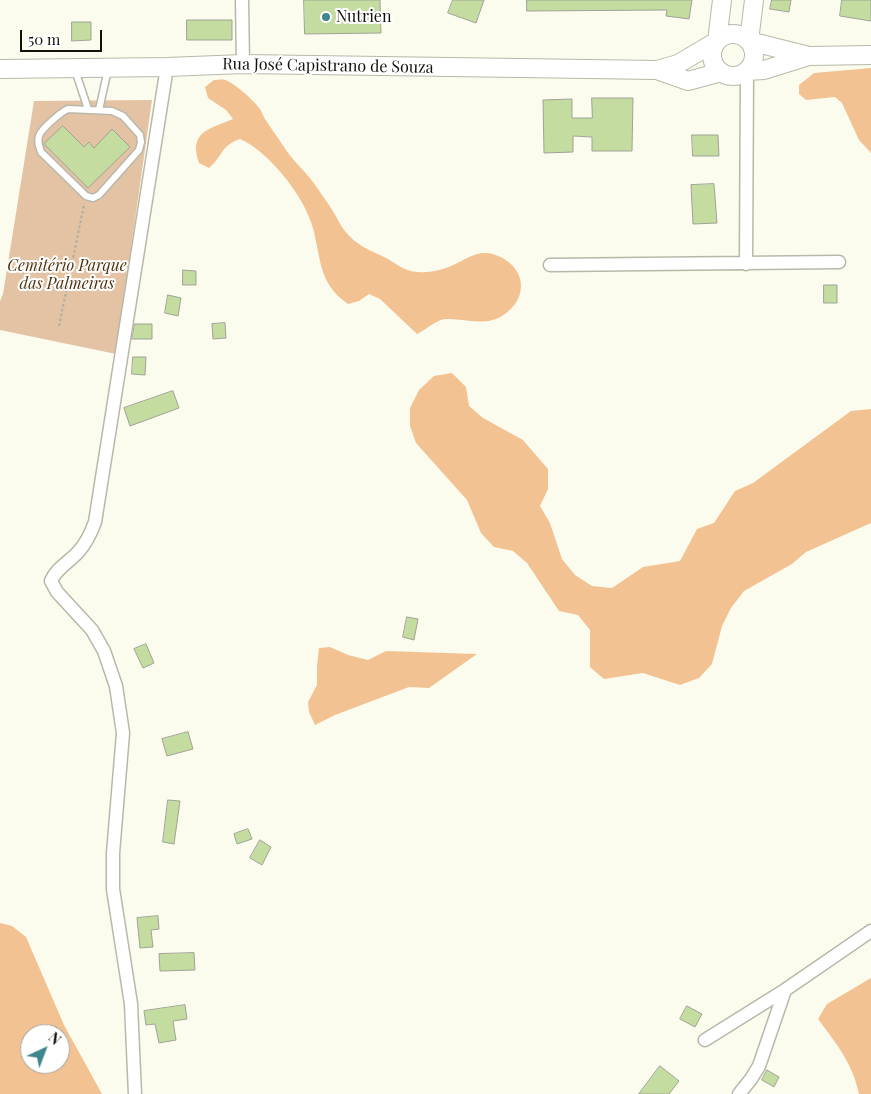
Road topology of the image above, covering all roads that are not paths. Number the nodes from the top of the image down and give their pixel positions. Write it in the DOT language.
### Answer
graph roads {
  1 [pos="242,0"];
  2 [pos="722,0"];
  3 [pos="754,0"];
  4 [pos="717,41"];
  5 [pos="749,41"];
  6 [pos="871,55"];
  7 [pos="809,56"];
  8 [pos="243,64"];
  9 [pos="167,67"];
  10 [pos="74,68"];
  11 [pos="109,68"];
  12 [pos="0,69"];
  13 [pos="657,70"];
  14 [pos="747,71"];
  15 [pos="721,72"];
  16 [pos="88,109"];
  17 [pos="99,110"];
  18 [pos="839,262"];
  19 [pos="746,264"];
  20 [pos="550,265"];
  21 [pos="871,930"];
  22 [pos="786,990"];
  23 [pos="705,1040"];
  24 [pos="135,1094"];
  25 [pos="739,1094"];
  1 -- 8 [label="street"];
  2 -- 4 [label="main road"];
  3 -- 5 [label="main road"];
  4 -- 5 [label="main road"];
  4 -- 13 [label="main road, Rua José Capistrano de Souza"];
  4 -- 15 [label="main road"];
  5 -- 7 [label="main road"];
  5 -- 14 [label="main road"];
  6 -- 7 [label="main road"];
  7 -- 14 [label="main road"];
  8 -- 9 [label="main road, Rua José Capistrano de Souza"];
  8 -- 13 [label="main road, Rua José Capistrano de Souza"];
  9 -- 11 [label="main road, Rua José Capistrano de Souza"];
  9 -- 24 [label="street"];
  10 -- 11 [label="main road, Rua José Capistrano de Souza"];
  10 -- 12 [label="main road, Rua José Capistrano de Souza"];
  10 -- 16 [label="lane"];
  11 -- 17 [label="lane"];
  13 -- 15 [label="main road, Rua José Capistrano de Souza"];
  14 -- 15 [label="main road"];
  14 -- 19 [label="street"];
  16 -- 17 [label="lane"];
  16 -- 17 [label="lane"];
  18 -- 19 [label="street"];
  19 -- 20 [label="street"];
  21 -- 22 [label="street"];
  22 -- 23 [label="street"];
  22 -- 25 [label="street"];
}
